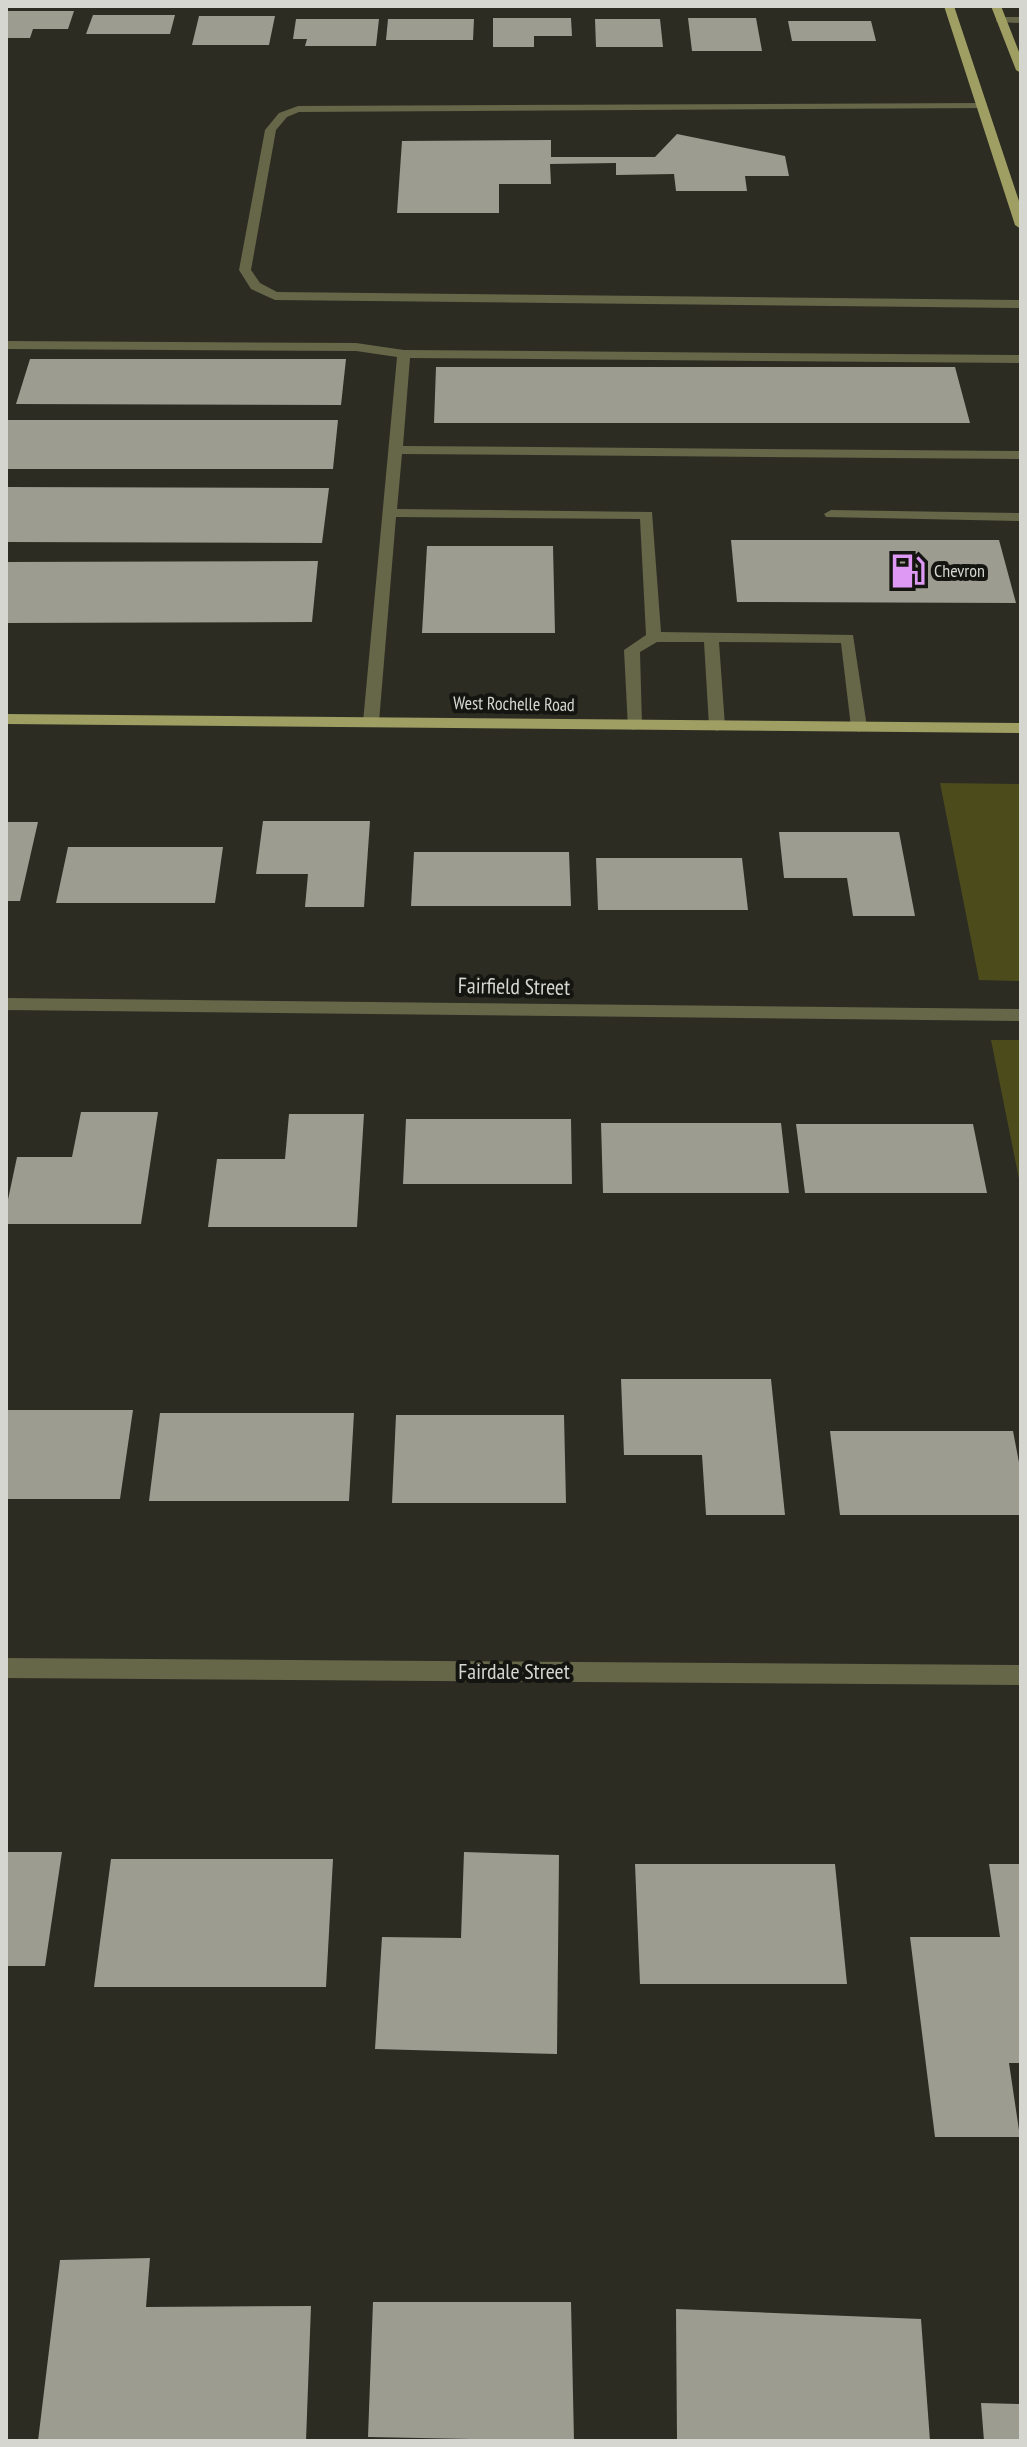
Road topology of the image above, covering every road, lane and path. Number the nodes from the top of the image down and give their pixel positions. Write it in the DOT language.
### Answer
graph roads {
  1 [pos="949,6"];
  2 [pos="996,6"];
  3 [pos="1001,20"];
  4 [pos="1021,20"];
  5 [pos="1021,70"];
  6 [pos="982,106"];
  7 [pos="1020,219"];
  8 [pos="1021,304"];
  9 [pos="6,345"];
  10 [pos="404,354"];
  11 [pos="1021,359"];
  12 [pos="397,450"];
  13 [pos="1021,455"];
  14 [pos="391,513"];
  15 [pos="831,514"];
  16 [pos="1021,517"];
  17 [pos="654,637"];
  18 [pos="711,637"];
  19 [pos="6,719"];
  20 [pos="371,722"];
  21 [pos="634,725"];
  22 [pos="717,726"];
  23 [pos="859,727"];
  24 [pos="1021,728"];
  25 [pos="6,1004"];
  26 [pos="1021,1015"];
  27 [pos="6,1668"];
  28 [pos="1021,1675"];
  1 -- 6 [label="main road"];
  2 -- 3 [label="main road"];
  3 -- 4 [label="street"];
  3 -- 5 [label="main road"];
  6 -- 7 [label="main road"];
  6 -- 8 [label="street"];
  9 -- 10 [label="street"];
  10 -- 11 [label="street"];
  10 -- 12 [label="street"];
  12 -- 13 [label="street"];
  12 -- 14 [label="street"];
  14 -- 17 [label="street"];
  14 -- 20 [label="street"];
  15 -- 16 [label="street"];
  17 -- 18 [label="street"];
  17 -- 21 [label="street"];
  18 -- 22 [label="street"];
  18 -- 23 [label="street"];
  19 -- 20 [label="main road, West Rochelle Road"];
  20 -- 21 [label="main road, West Rochelle Road"];
  21 -- 22 [label="main road, West Rochelle Road"];
  22 -- 23 [label="main road, West Rochelle Road"];
  23 -- 24 [label="main road, West Rochelle Road"];
  25 -- 26 [label="street, Fairfield Street"];
  27 -- 28 [label="street, Fairdale Street"];
}
